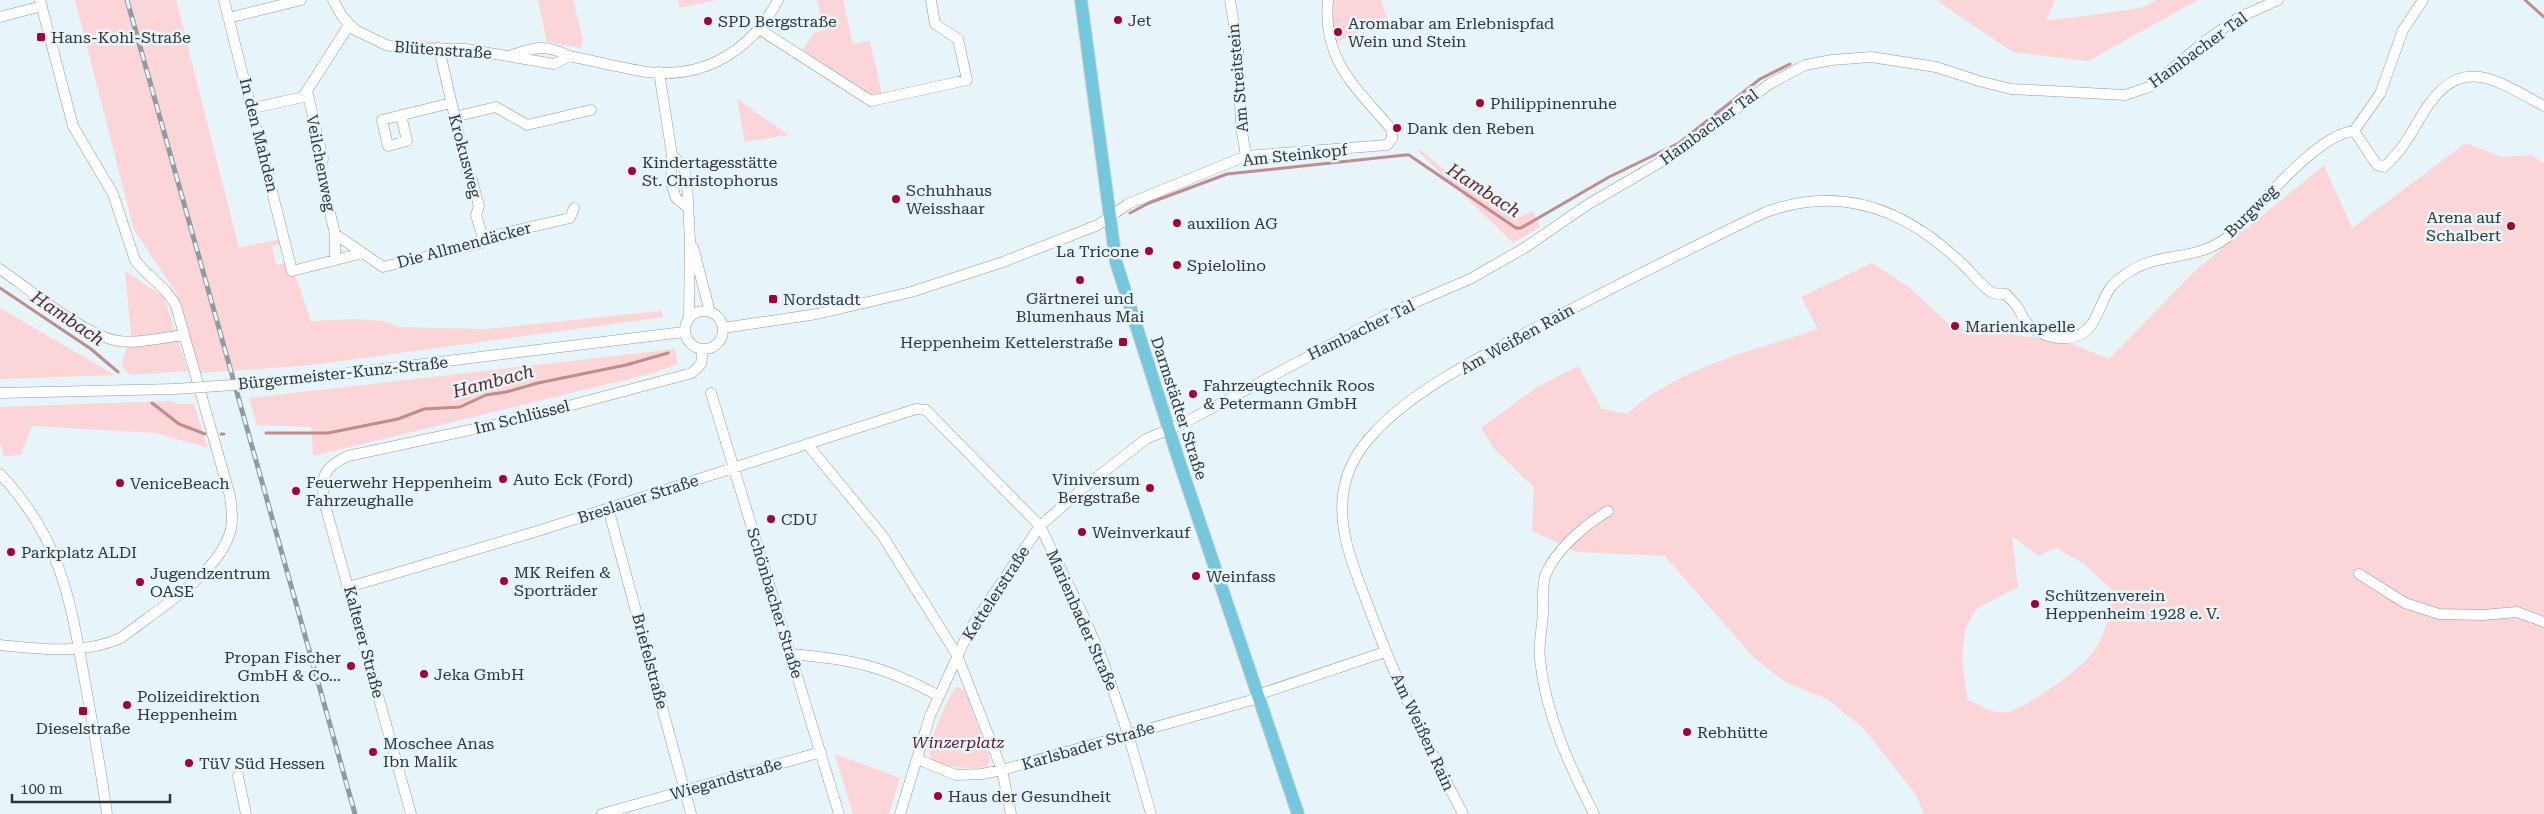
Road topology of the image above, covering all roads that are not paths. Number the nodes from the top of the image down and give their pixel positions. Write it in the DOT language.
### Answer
graph roads {
  1 [pos="224,0"];
  2 [pos="301,0"];
  3 [pos="334,0"];
  4 [pos="778,0"];
  5 [pos="931,0"];
  6 [pos="1081,0"];
  7 [pos="1230,0"];
  8 [pos="1328,0"];
  9 [pos="2278,0"];
  10 [pos="2423,0"];
  11 [pos="41,3"];
  12 [pos="0,17"];
  13 [pos="228,18"];
  14 [pos="350,25"];
  15 [pos="759,29"];
  16 [pos="439,48"];
  17 [pos="659,72"];
  18 [pos="307,91"];
  19 [pos="451,103"];
  20 [pos="2544,106"];
  21 [pos="252,108"];
  22 [pos="591,110"];
  23 [pos="401,115"];
  24 [pos="454,117"];
  25 [pos="2354,131"];
  26 [pos="672,155"];
  27 [pos="1246,156"];
  28 [pos="687,206"];
  29 [pos="574,208"];
  30 [pos="1108,218"];
  31 [pos="335,234"];
  32 [pos="482,238"];
  33 [pos="690,241"];
  34 [pos="363,253"];
  35 [pos="335,260"];
  36 [pos="0,269"];
  37 [pos="710,312"];
  38 [pos="689,317"];
  39 [pos="2026,322"];
  40 [pos="723,328"];
  41 [pos="684,332"];
  42 [pos="184,334"];
  43 [pos="703,349"];
  44 [pos="0,393"];
  45 [pos="711,393"];
  46 [pos="926,410"];
  47 [pos="1169,429"];
  48 [pos="807,444"];
  49 [pos="734,468"];
  50 [pos="327,471"];
  51 [pos="0,474"];
  52 [pos="608,508"];
  53 [pos="1608,512"];
  54 [pos="1040,526"];
  55 [pos="2359,574"];
  56 [pos="349,587"];
  57 [pos="2544,622"];
  58 [pos="0,645"];
  59 [pos="80,650"];
  60 [pos="1385,652"];
  61 [pos="790,654"];
  62 [pos="957,655"];
  63 [pos="939,696"];
  64 [pos="1259,696"];
  65 [pos="1128,734"];
  66 [pos="821,752"];
  67 [pos="917,760"];
  68 [pos="1002,770"];
  69 [pos="238,776"];
  70 [pos="684,790"];
  71 [pos="107,814"];
  72 [pos="246,814"];
  73 [pos="411,814"];
  74 [pos="602,814"];
  75 [pos="691,814"];
  76 [pos="839,814"];
  77 [pos="900,814"];
  78 [pos="1011,814"];
  79 [pos="1151,814"];
  80 [pos="1298,814"];
  81 [pos="1463,814"];
  82 [pos="1594,814"];
  1 -- 13 [label="street, In den Mahden"];
  2 -- 13 [label="street"];
  3 -- 14 [label="street, Blütenstraße"];
  4 -- 15 [label="street, Blütenstraße"];
  5 -- 15 [label="street"];
  6 -- 30 [label="main road, Darmstädter Straße"];
  7 -- 27 [label="street, Am Streitstein"];
  8 -- 27 [label="street, Am Steinkopf"];
  9 -- 47 [label="street, Hambacher Tal"];
  10 -- 25 [label="street"];
  11 -- 12 [label="street"];
  11 -- 42 [label="street"];
  13 -- 21 [label="street, In den Mahden"];
  14 -- 16 [label="street, Blütenstraße"];
  14 -- 18 [label="street"];
  15 -- 17 [label="street, Blütenstraße"];
  16 -- 17 [label="street, Blütenstraße"];
  16 -- 19 [label="street, Krokusweg"];
  17 -- 26 [label="street"];
  18 -- 21 [label="street, Veilchenweg"];
  18 -- 31 [label="street, Veilchenweg"];
  19 -- 23 [label="street, Krokusweg"];
  19 -- 24 [label="street, Krokusweg"];
  20 -- 25 [label="street"];
  21 -- 35 [label="street, In den Mahden"];
  22 -- 24 [label="street"];
  24 -- 32 [label="street, Krokusweg"];
  25 -- 39 [label="street, Burgweg"];
  26 -- 28 [label="street"];
  26 -- 28 [label="street"];
  27 -- 30 [label="street, Am Steinkopf"];
  28 -- 33 [label="street"];
  29 -- 32 [label="street, Die Allmendäcker"];
  30 -- 40 [label="street"];
  30 -- 47 [label="main road, Darmstädter Straße"];
  31 -- 34 [label="street, Veilchenweg"];
  31 -- 35 [label="street, Veilchenweg"];
  32 -- 34 [label="street, Die Allmendäcker"];
  33 -- 37 [label="street"];
  33 -- 38 [label="street"];
  34 -- 35 [label="street"];
  36 -- 42 [label="street"];
  37 -- 38 [label="street"];
  37 -- 40 [label="street"];
  38 -- 41 [label="street"];
  39 -- 60 [label="street, Am Weißen Rain"];
  40 -- 43 [label="street"];
  41 -- 43 [label="street"];
  41 -- 44 [label="street, Bürgermeister-Kunz-Straße, bridge"];
  42 -- 59 [label="street"];
  43 -- 50 [label="street, Im Schlüssel"];
  45 -- 49 [label="street, Schönbacher Straße"];
  46 -- 48 [label="street, Breslauer Straße"];
  46 -- 54 [label="street, Marienbader Straße"];
  47 -- 54 [label="street, Kettelerstraße"];
  47 -- 64 [label="main road, Darmstädter Straße"];
  48 -- 49 [label="street, Breslauer Straße"];
  48 -- 62 [label="street"];
  49 -- 52 [label="street, Breslauer Straße"];
  49 -- 61 [label="street, Schönbacher Straße"];
  50 -- 56 [label="street, Kalterer Straße"];
  51 -- 59 [label="street"];
  52 -- 56 [label="street, Breslauer Straße"];
  52 -- 70 [label="street, Briefelstraße"];
  53 -- 82 [label="street"];
  54 -- 62 [label="street, Kettelerstraße"];
  54 -- 65 [label="street, Marienbader Straße"];
  55 -- 57 [label="street"];
  56 -- 73 [label="street, Kalterer Straße"];
  58 -- 59 [label="street"];
  59 -- 71 [label="street"];
  60 -- 64 [label="street, Karlsbader Straße"];
  60 -- 81 [label="street, Am Weißen Rain"];
  61 -- 63 [label="street"];
  61 -- 66 [label="street, Schönbacher Straße"];
  62 -- 63 [label="street, Kettelerstraße"];
  62 -- 68 [label="street"];
  63 -- 67 [label="street, Kettelerstraße"];
  64 -- 65 [label="street, Karlsbader Straße"];
  64 -- 80 [label="main road, Darmstädter Straße"];
  65 -- 68 [label="street, Karlsbader Straße"];
  65 -- 79 [label="street, Marienbader Straße"];
  66 -- 70 [label="street, Wiegandstraße"];
  66 -- 76 [label="street, Schönbacher Straße"];
  67 -- 68 [label="street, Karlsbader Straße"];
  67 -- 77 [label="street, Kettelerstraße"];
  68 -- 78 [label="street"];
  69 -- 72 [label="street"];
  70 -- 74 [label="street, Wiegandstraße"];
  70 -- 75 [label="street, Briefelstraße"];
}
